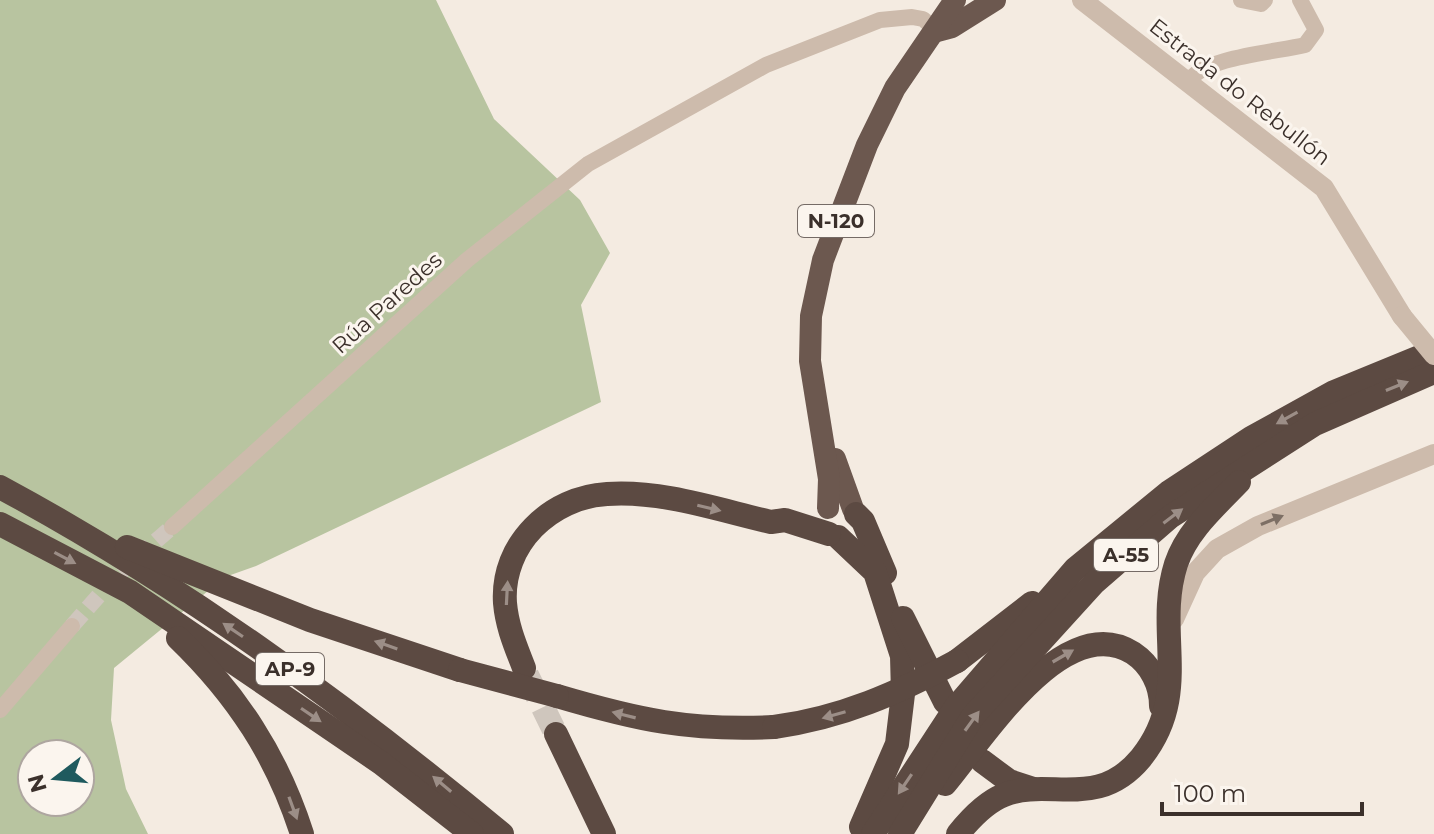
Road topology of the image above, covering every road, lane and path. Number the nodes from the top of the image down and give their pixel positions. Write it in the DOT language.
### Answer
graph roads {
  1 [pos="955,0"];
  2 [pos="995,0"];
  3 [pos="1082,0"];
  4 [pos="1241,0"];
  5 [pos="1265,0"];
  6 [pos="1300,0"];
  7 [pos="937,31"];
  8 [pos="1189,81"];
  9 [pos="1434,353"];
  10 [pos="1434,372"];
  11 [pos="823,432"];
  12 [pos="1266,453"];
  13 [pos="1434,454"];
  14 [pos="0,487"];
  15 [pos="828,508"];
  16 [pos="854,512"];
  17 [pos="65,522"];
  18 [pos="771,522"];
  19 [pos="0,524"];
  20 [pos="172,527"];
  21 [pos="834,535"];
  22 [pos="1075,569"];
  23 [pos="130,592"];
  24 [pos="884,598"];
  25 [pos="902,616"];
  26 [pos="72,626"];
  27 [pos="1169,635"];
  28 [pos="524,668"];
  29 [pos="945,702"];
  30 [pos="0,710"];
  31 [pos="1159,728"];
  32 [pos="556,734"];
  33 [pos="1047,792"];
  34 [pos="986,805"];
  35 [pos="904,828"];
  36 [pos="302,834"];
  37 [pos="472,834"];
  38 [pos="502,834"];
  39 [pos="604,834"];
  40 [pos="858,834"];
  41 [pos="873,834"];
  42 [pos="958,834"];
  1 -- 7 [label="highway, N-120"];
  2 -- 7 [label="highway, N-120"];
  3 -- 8 [label="street, Estrada do Rebullón"];
  4 -- 5 [label="street"];
  6 -- 8 [label="street"];
  7 -- 11 [label="highway, N-120"];
  7 -- 20 [label="street, Rúa Paredes"];
  8 -- 9 [label="street, Estrada do Rebullón, bridge"];
  9 -- 22 [label="highway, A-55, one-way"];
  12 -- 10 [label="highway, A-55, one-way"];
  11 -- 15 [label="highway, N-120"];
  11 -- 16 [label="highway, N-120"];
  12 -- 27 [label="highway"];
  35 -- 12 [label="highway, A-55, one-way"];
  27 -- 13 [label="street, one-way"];
  14 -- 17 [label="highway, AP-9"];
  15 -- 16 [label="highway"];
  15 -- 21 [label="highway, N-120"];
  16 -- 21 [label="highway"];
  16 -- 25 [label="highway"];
  22 -- 17 [label="highway, one-way, bridge"];
  38 -- 17 [label="highway, AP-9, one-way"];
  18 -- 21 [label="highway"];
  18 -- 24 [label="highway"];
  28 -- 18 [label="highway, one-way"];
  19 -- 23 [label="highway, AP-9, one-way"];
  21 -- 24 [label="highway"];
  22 -- 41 [label="highway, A-55, one-way"];
  23 -- 36 [label="highway, one-way"];
  23 -- 37 [label="highway, AP-9, one-way"];
  24 -- 25 [label="highway"];
  24 -- 40 [label="highway"];
  25 -- 29 [label="highway"];
  26 -- 30 [label="street"];
  27 -- 31 [label="highway"];
  31 -- 33 [label="highway"];
  35 -- 31 [label="highway, one-way"];
  32 -- 39 [label="highway"];
  33 -- 34 [label="highway"];
  33 -- 34 [label="highway"];
  34 -- 42 [label="highway"];
}
